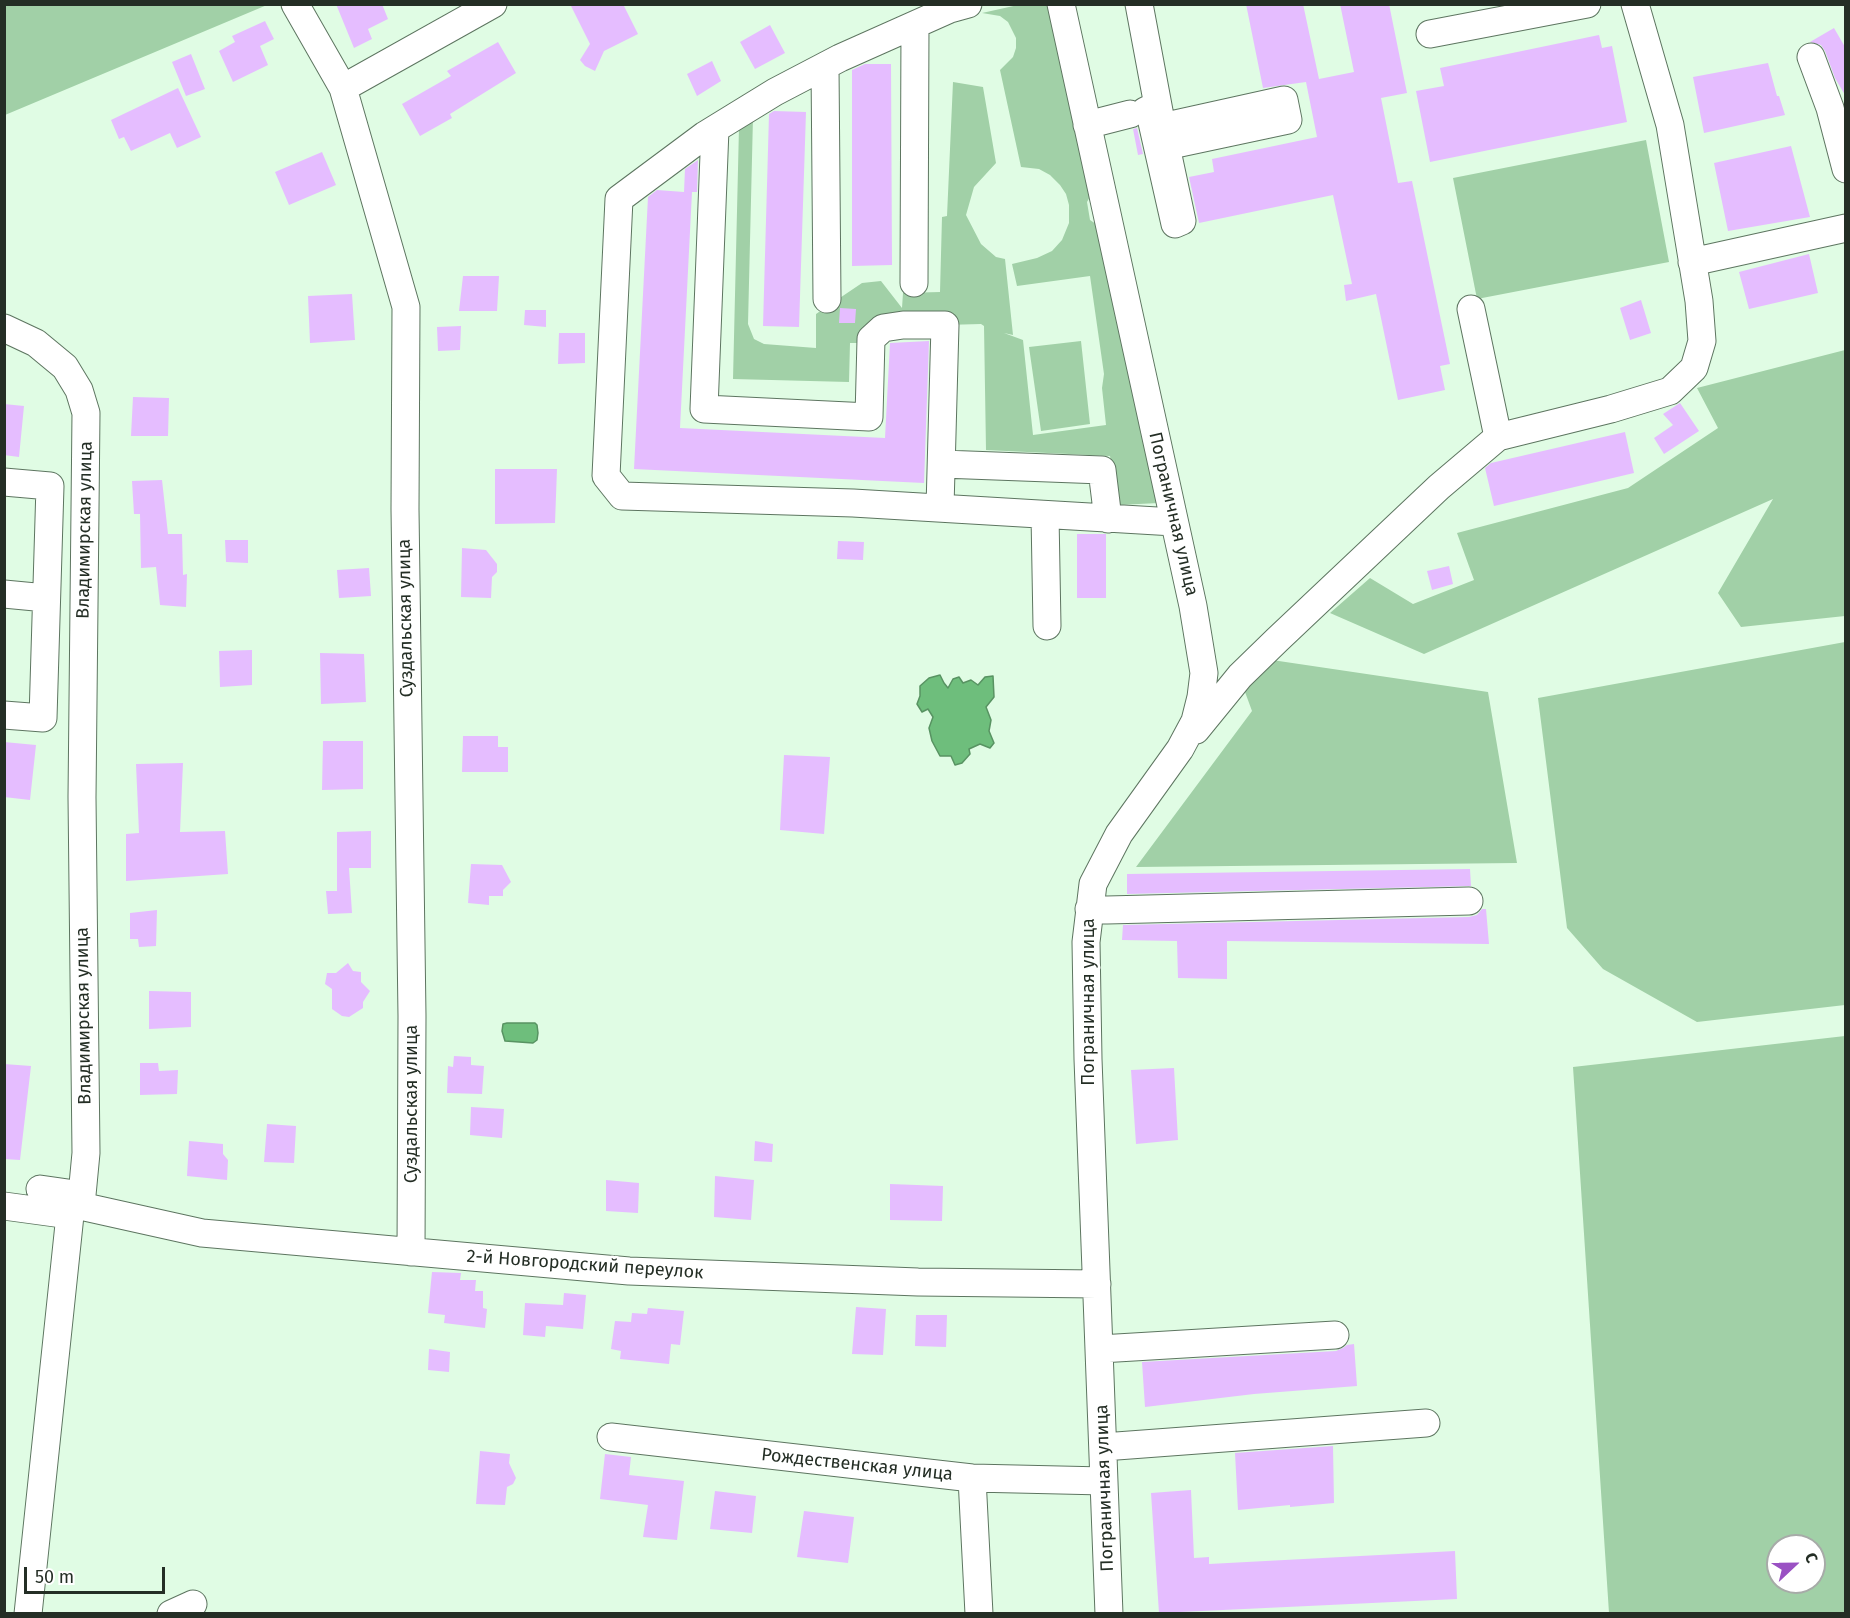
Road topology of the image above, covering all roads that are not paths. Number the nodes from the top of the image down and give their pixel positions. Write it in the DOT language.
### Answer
graph roads {
  1 [pos="295,4"];
  2 [pos="493,4"];
  3 [pos="968,4"];
  4 [pos="1061,4"];
  5 [pos="1130,4"];
  6 [pos="1139,4"];
  7 [pos="1587,4"];
  8 [pos="1635,4"];
  9 [pos="915,25"];
  10 [pos="1430,34"];
  11 [pos="1811,57"];
  12 [pos="825,66"];
  13 [pos="342,88"];
  14 [pos="1141,111"];
  15 [pos="1087,125"];
  16 [pos="715,129"];
  17 [pos="1845,169"];
  18 [pos="1845,228"];
  19 [pos="1692,262"];
  20 [pos="914,283"];
  21 [pos="827,299"];
  22 [pos="1471,309"];
  23 [pos="4,328"];
  24 [pos="1498,437"];
  25 [pos="942,464"];
  26 [pos="4,482"];
  27 [pos="940,507"];
  28 [pos="1045,515"];
  29 [pos="1108,519"];
  30 [pos="1174,522"];
  31 [pos="4,594"];
  32 [pos="46,598"];
  33 [pos="1047,626"];
  34 [pos="4,715"];
  35 [pos="1180,749"];
  36 [pos="1469,901"];
  37 [pos="1089,909"];
  38 [pos="40,1189"];
  39 [pos="76,1205"];
  40 [pos="4,1206"];
  41 [pos="411,1252"];
  42 [pos="1097,1284"];
  43 [pos="1335,1335"];
  44 [pos="1100,1349"];
  45 [pos="1426,1423"];
  46 [pos="611,1437"];
  47 [pos="1103,1447"];
  48 [pos="972,1478"];
  49 [pos="1104,1481"];
  50 [pos="28,1614"];
  51 [pos="979,1614"];
  52 [pos="1109,1614"];
  1 -- 13 [label="street, Суздальская улица"];
  2 -- 13 [label="street"];
  3 -- 9 [label="street"];
  4 -- 15 [label="street, Пограничная улица"];
  5 -- 14 [label="street"];
  6 -- 14 [label="street"];
  7 -- 10 [label="street"];
  8 -- 19 [label="street"];
  9 -- 12 [label="street"];
  9 -- 20 [label="street"];
  11 -- 17 [label="street"];
  12 -- 16 [label="street"];
  12 -- 21 [label="street"];
  13 -- 41 [label="street, Суздальская улица"];
  14 -- 15 [label="street"];
  15 -- 30 [label="street, Пограничная улица"];
  16 -- 25 [label="street"];
  16 -- 27 [label="street"];
  18 -- 19 [label="street"];
  19 -- 24 [label="street"];
  22 -- 24 [label="street"];
  23 -- 39 [label="street, Владимирская улица"];
  24 -- 35 [label="street"];
  25 -- 27 [label="street"];
  25 -- 29 [label="street"];
  26 -- 32 [label="street"];
  27 -- 28 [label="street"];
  28 -- 29 [label="street"];
  28 -- 33 [label="street"];
  29 -- 30 [label="street"];
  30 -- 35 [label="street, Пограничная улица"];
  31 -- 32 [label="street"];
  32 -- 34 [label="street"];
  35 -- 37 [label="street, Пограничная улица"];
  36 -- 37 [label="street"];
  37 -- 42 [label="street, Пограничная улица"];
  38 -- 39 [label="street"];
  39 -- 40 [label="street"];
  39 -- 41 [label="street, 2-й Новгородский переулок"];
  39 -- 50 [label="street, Владимирская улица"];
  41 -- 42 [label="street, 2-й Новгородский переулок"];
  42 -- 44 [label="street, Пограничная улица"];
  43 -- 44 [label="street"];
  44 -- 47 [label="street, Пограничная улица"];
  45 -- 47 [label="street"];
  46 -- 48 [label="street, Рождественская улица"];
  47 -- 49 [label="street, Пограничная улица"];
  48 -- 49 [label="street, Рождественская улица"];
  48 -- 51 [label="street"];
  49 -- 52 [label="street, Пограничная улица"];
}
